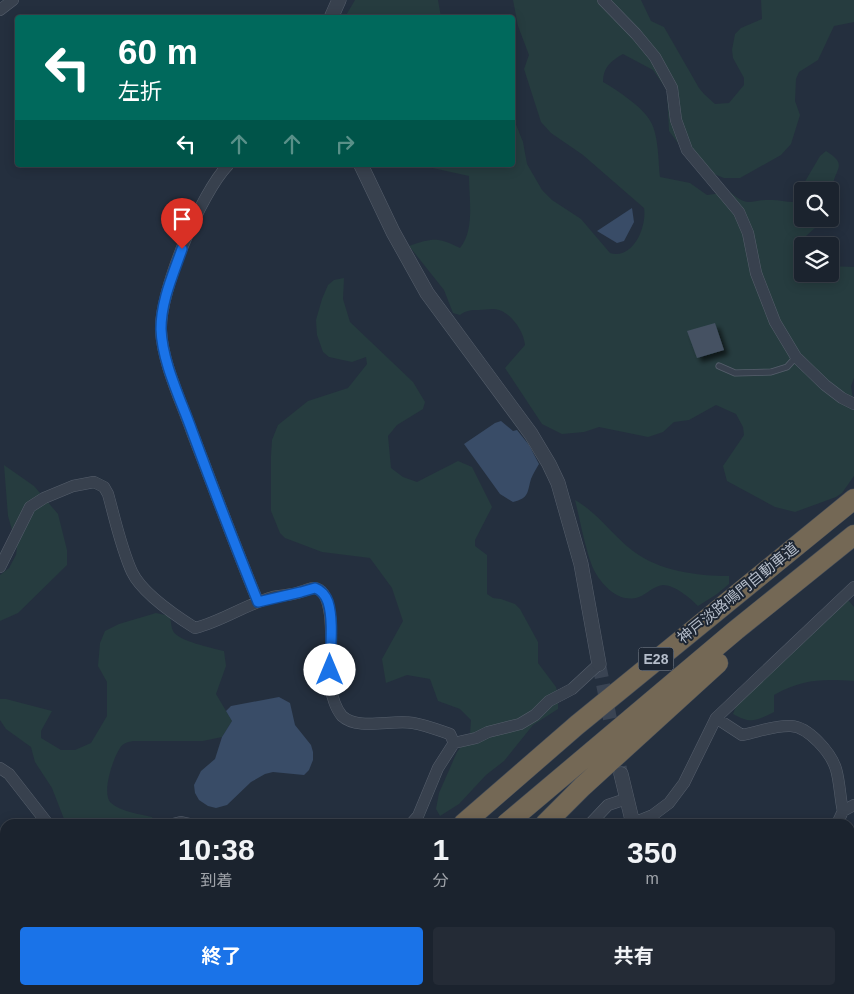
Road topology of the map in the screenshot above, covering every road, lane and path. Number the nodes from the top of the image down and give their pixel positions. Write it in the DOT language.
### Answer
graph roads {
  1 [pos="13,0"];
  2 [pos="339,0"];
  3 [pos="604,0"];
  4 [pos="0,10"];
  5 [pos="332,15"];
  6 [pos="227,167"];
  7 [pos="362,167"];
  8 [pos="796,357"];
  9 [pos="718,366"];
  10 [pos="854,404"];
  11 [pos="854,499"];
  12 [pos="854,537"];
  13 [pos="0,567"];
  14 [pos="854,587"];
  15 [pos="258,602"];
  16 [pos="701,623"];
  17 [pos="599,664"];
  18 [pos="716,718"];
  19 [pos="454,742"];
  20 [pos="0,768"];
  21 [pos="621,774"];
  22 [pos="626,799"];
  23 [pos="854,805"];
  24 [pos="843,811"];
  25 [pos="44,819"];
  26 [pos="415,819"];
  27 [pos="453,819"];
  28 [pos="468,819"];
  29 [pos="512,819"];
  30 [pos="550,819"];
  31 [pos="595,819"];
  32 [pos="632,819"];
  33 [pos="642,819"];
  34 [pos="839,819"];
  1 -- 4 [label="street"];
  2 -- 5 [label="street"];
  3 -- 8 [label="street"];
  6 -- 15 [label="street"];
  7 -- 17 [label="street"];
  8 -- 9 [label="lane"];
  8 -- 10 [label="street"];
  11 -- 16 [label="highway, 神戸淡路鳴門自動車道 / E28"];
  12 -- 29 [label="highway, 神戸淡路鳴門自動車道 / E28"];
  12 -- 30 [label="highway"];
  13 -- 15 [label="street"];
  14 -- 18 [label="street"];
  15 -- 19 [label="street"];
  16 -- 27 [label="highway"];
  16 -- 28 [label="highway, 神戸淡路鳴門自動車道 / E28"];
  17 -- 19 [label="street"];
  18 -- 24 [label="street"];
  18 -- 33 [label="street"];
  19 -- 26 [label="street"];
  20 -- 25 [label="street"];
  21 -- 22 [label="street"];
  22 -- 31 [label="street"];
  22 -- 32 [label="street"];
  23 -- 24 [label="street"];
  24 -- 34 [label="street"];
}
